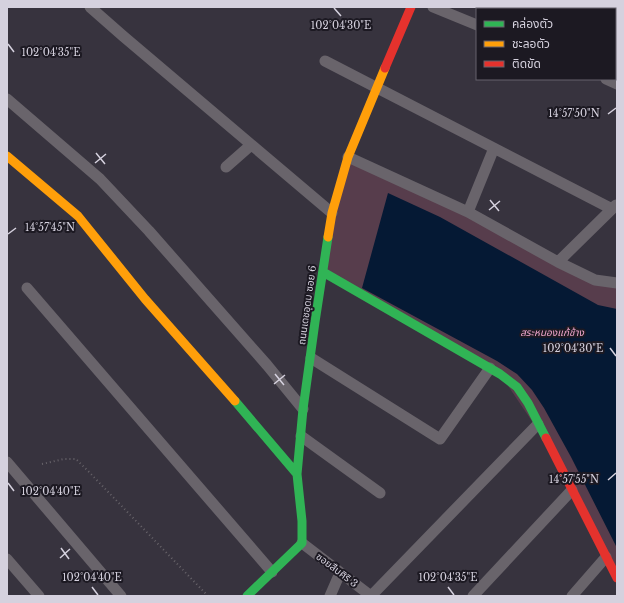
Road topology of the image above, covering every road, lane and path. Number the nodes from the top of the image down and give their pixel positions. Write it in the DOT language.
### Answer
graph roads {
  1 [pos="90,7"];
  2 [pos="411,7"];
  3 [pos="433,7"];
  4 [pos="476,25"];
  5 [pos="325,61"];
  6 [pos="376,88"];
  7 [pos="7,99"];
  8 [pos="251,145"];
  9 [pos="494,148"];
  10 [pos="7,156"];
  11 [pos="348,157"];
  12 [pos="226,167"];
  13 [pos="615,206"];
  14 [pos="468,212"];
  15 [pos="332,213"];
  16 [pos="558,262"];
  17 [pos="323,272"];
  18 [pos="617,284"];
  19 [pos="27,288"];
  20 [pos="311,358"];
  21 [pos="490,368"];
  22 [pos="303,409"];
  23 [pos="538,424"];
  24 [pos="301,436"];
  25 [pos="7,462"];
  26 [pos="42,464"];
  27 [pos="296,474"];
  28 [pos="572,490"];
  29 [pos="380,493"];
  30 [pos="302,543"];
  31 [pos="606,557"];
  32 [pos="7,559"];
  33 [pos="272,572"];
  34 [pos="340,573"];
  35 [pos="617,578"];
  36 [pos="39,596"];
  37 [pos="121,596"];
  38 [pos="208,596"];
  39 [pos="247,596"];
  40 [pos="330,596"];
  41 [pos="371,596"];
  42 [pos="473,596"];
  43 [pos="572,596"];
  1 -- 8 [label="street"];
  2 -- 6 [label="street, ถนนเดชอุดม ซอย 6"];
  3 -- 4 [label="street"];
  5 -- 6 [label="street"];
  6 -- 9 [label="street"];
  6 -- 11 [label="street, ถนนเดชอุดม ซอย 6"];
  7 -- 22 [label="street"];
  8 -- 12 [label="street"];
  8 -- 15 [label="street"];
  9 -- 13 [label="street"];
  9 -- 14 [label="street"];
  10 -- 27 [label="street"];
  11 -- 14 [label="street"];
  11 -- 15 [label="street, ถนนเดชอุดม ซอย 6"];
  13 -- 16 [label="street"];
  14 -- 16 [label="street"];
  15 -- 17 [label="street, ถนนเดชอุดม ซอย 6"];
  16 -- 18 [label="street"];
  17 -- 20 [label="street, ถนนเดชอุดม ซอย 6"];
  17 -- 21 [label="street"];
  19 -- 33 [label="street"];
  20 -- 21 [label="street"];
  20 -- 22 [label="street, ถนนเดชอุดม ซอย 6"];
  21 -- 23 [label="street"];
  22 -- 24 [label="street, ถนนเดชอุดม ซอย 6"];
  23 -- 28 [label="street"];
  23 -- 41 [label="street"];
  24 -- 27 [label="street, ถนนเดชอุดม ซอย 6"];
  24 -- 29 [label="street"];
  25 -- 37 [label="street"];
  26 -- 38 [label="path"];
  27 -- 30 [label="street, ถนนเดชอุดม ซอย 6"];
  28 -- 31 [label="street"];
  28 -- 42 [label="street"];
  30 -- 33 [label="street"];
  30 -- 34 [label="street, ซอยสืบศิริ 3"];
  31 -- 35 [label="street"];
  31 -- 43 [label="street"];
  32 -- 36 [label="street"];
  33 -- 39 [label="street"];
  34 -- 40 [label="street"];
  34 -- 41 [label="street, ซอยสืบศิริ 3"];
}
